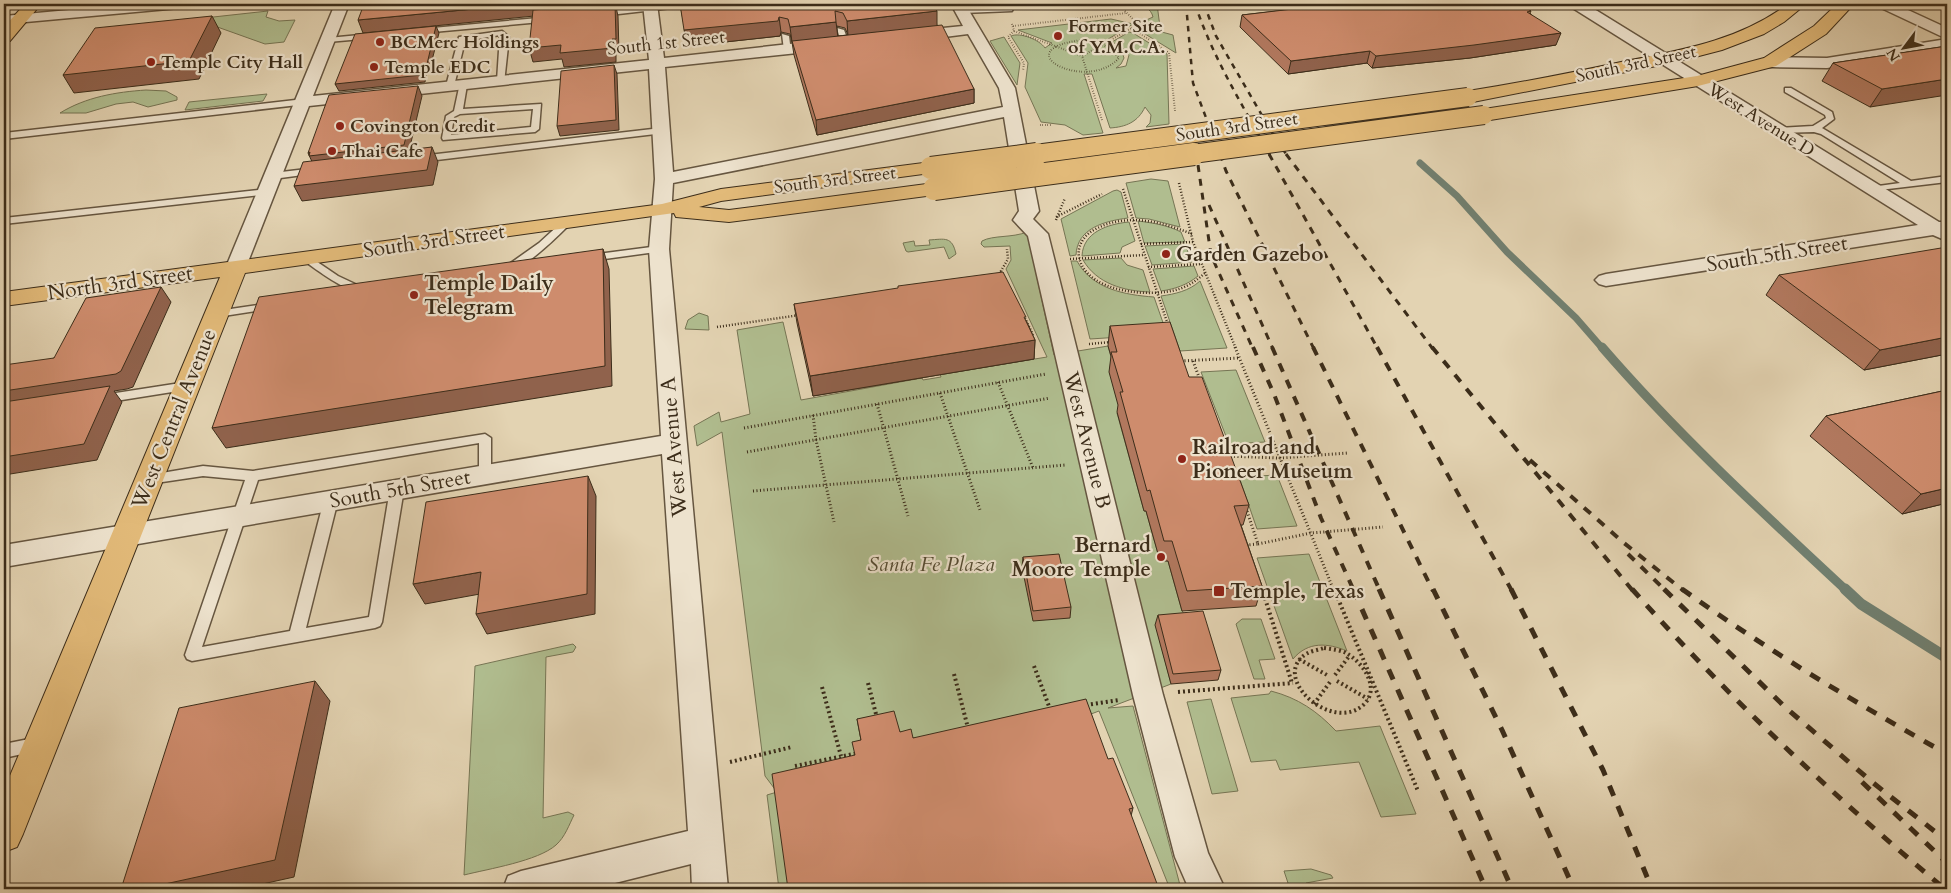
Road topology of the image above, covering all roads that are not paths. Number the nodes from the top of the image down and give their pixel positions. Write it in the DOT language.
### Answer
graph roads {
  1 [pos="33,4"];
  2 [pos="179,4"];
  3 [pos="342,4"];
  4 [pos="689,4"];
  5 [pos="1011,4"];
  6 [pos="1576,4"];
  7 [pos="1798,4"];
  8 [pos="1846,4"];
  9 [pos="1884,4"];
  10 [pos="650,7"];
  11 [pos="961,8"];
  12 [pos="591,15"];
  13 [pos="561,18"];
  14 [pos="11,20"];
  15 [pos="973,29"];
  16 [pos="412,32"];
  17 [pos="1947,34"];
  18 [pos="383,35"];
  19 [pos="4,37"];
  20 [pos="902,37"];
  21 [pos="328,40"];
  22 [pos="864,41"];
  23 [pos="1947,44"];
  24 [pos="1664,59"];
  25 [pos="1770,62"];
  26 [pos="657,64"];
  27 [pos="501,81"];
  28 [pos="1698,81"];
  29 [pos="457,85"];
  30 [pos="1788,90"];
  31 [pos="304,102"];
  32 [pos="1012,110"];
  33 [pos="458,112"];
  34 [pos="1815,129"];
  35 [pos="661,131"];
  36 [pos="1778,131"];
  37 [pos="4,136"];
  38 [pos="414,160"];
  39 [pos="326,170"];
  40 [pos="664,179"];
  41 [pos="1947,179"];
  42 [pos="270,184"];
  43 [pos="1910,184"];
  44 [pos="1874,190"];
  45 [pos="662,210"];
  46 [pos="4,221"];
  47 [pos="566,223"];
  48 [pos="1944,230"];
  49 [pos="659,249"];
  50 [pos="306,258"];
  51 [pos="580,260"];
  52 [pos="534,266"];
  53 [pos="236,267"];
  54 [pos="1606,280"];
  55 [pos="348,294"];
  56 [pos="4,299"];
  57 [pos="284,304"];
  58 [pos="217,314"];
  59 [pos="187,386"];
  60 [pos="87,402"];
  61 [pos="674,443"];
  62 [pos="485,474"];
  63 [pos="253,476"];
  64 [pos="149,480"];
  65 [pos="397,489"];
  66 [pos="331,500"];
  67 [pos="241,516"];
  68 [pos="126,536"];
  69 [pos="4,556"];
  70 [pos="296,637"];
  71 [pos="41,743"];
  72 [pos="4,751"];
  73 [pos="4,834"];
  74 [pos="705,844"];
  75 [pos="521,889"];
  76 [pos="710,889"];
  77 [pos="1207,889"];
  1 -- 14 [label="main road"];
  2 -- 14 [label="street"];
  3 -- 21 [label="street, West Central Avenue"];
  4 -- 10 [label="lane"];
  5 -- 11 [label="lane"];
  6 -- 24 [label="street, West Avenue D"];
  7 -- 24 [label="main road, South 3rd Street"];
  8 -- 25 [label="main road, South 3rd Street"];
  9 -- 17 [label="street"];
  10 -- 12 [label="lane"];
  10 -- 26 [label="street, West Avenue A"];
  11 -- 15 [label="street, West Avenue B"];
  13 -- 16 [label="lane"];
  14 -- 19 [label="main road"];
  15 -- 20 [label="street"];
  15 -- 32 [label="street, West Avenue B"];
  18 -- 21 [label="lane"];
  21 -- 31 [label="street, West Central Avenue"];
  22 -- 26 [label="street, South 1st Street"];
  23 -- 25 [label="street, South 3rd Street"];
  24 -- 28 [label="street, West Avenue D"];
  24 -- 45 [label="main road, South 3rd Street, bridge"];
  25 -- 28 [label="main road, South 3rd Street"];
  26 -- 27 [label="street, South 1st Street"];
  26 -- 35 [label="street, West Avenue A"];
  27 -- 29 [label="street, South 1st Street"];
  27 -- 29 [label="lane"];
  28 -- 36 [label="street, West Avenue D"];
  28 -- 45 [label="main road, South 3rd Street, bridge"];
  29 -- 31 [label="street, South 1st Street"];
  29 -- 33 [label="lane"];
  30 -- 34 [label="lane"];
  31 -- 37 [label="lane"];
  31 -- 42 [label="street, West Central Avenue"];
  32 -- 40 [label="street"];
  32 -- 77 [label="street, West Avenue B"];
  33 -- 33 [label="lane"];
  34 -- 36 [label="lane"];
  34 -- 43 [label="lane"];
  35 -- 38 [label="lane"];
  35 -- 40 [label="street, West Avenue A"];
  36 -- 44 [label="street, West Avenue D"];
  39 -- 42 [label="lane"];
  40 -- 45 [label="street, West Avenue A"];
  41 -- 43 [label="lane"];
  42 -- 46 [label="lane"];
  42 -- 53 [label="street, West Central Avenue"];
  43 -- 44 [label="lane"];
  44 -- 48 [label="street, West Avenue D"];
  45 -- 47 [label="main road, South 3rd Street"];
  45 -- 49 [label="street, West Avenue A"];
  47 -- 50 [label="main road, South 3rd Street"];
  47 -- 52 [label="lane"];
  48 -- 54 [label="street, South 5th Street"];
  49 -- 51 [label="lane"];
  49 -- 61 [label="street, West Avenue A"];
  50 -- 53 [label="main road, South 3rd Street"];
  50 -- 55 [label="lane"];
  53 -- 56 [label="main road, North 3rd Street"];
  53 -- 58 [label="main road, West Central Avenue"];
  57 -- 58 [label="lane"];
  58 -- 59 [label="main road, West Central Avenue"];
  59 -- 60 [label="lane"];
  59 -- 64 [label="main road, West Central Avenue"];
  61 -- 62 [label="street, South 5th Street"];
  61 -- 74 [label="street, West Avenue A"];
  62 -- 63 [label="lane"];
  62 -- 65 [label="street, South 5th Street"];
  63 -- 64 [label="lane"];
  63 -- 67 [label="lane"];
  64 -- 68 [label="main road, West Central Avenue"];
  65 -- 66 [label="street, South 5th Street"];
  65 -- 70 [label="lane"];
  66 -- 67 [label="street, South 5th Street"];
  66 -- 70 [label="lane"];
  67 -- 68 [label="street, South 5th Street"];
  67 -- 70 [label="lane"];
  68 -- 69 [label="street, South 5th Street"];
  68 -- 71 [label="main road, West Central Avenue"];
  71 -- 72 [label="lane"];
  71 -- 73 [label="main road, West Central Avenue"];
  74 -- 75 [label="street"];
  74 -- 76 [label="street, West Avenue A"];
}
